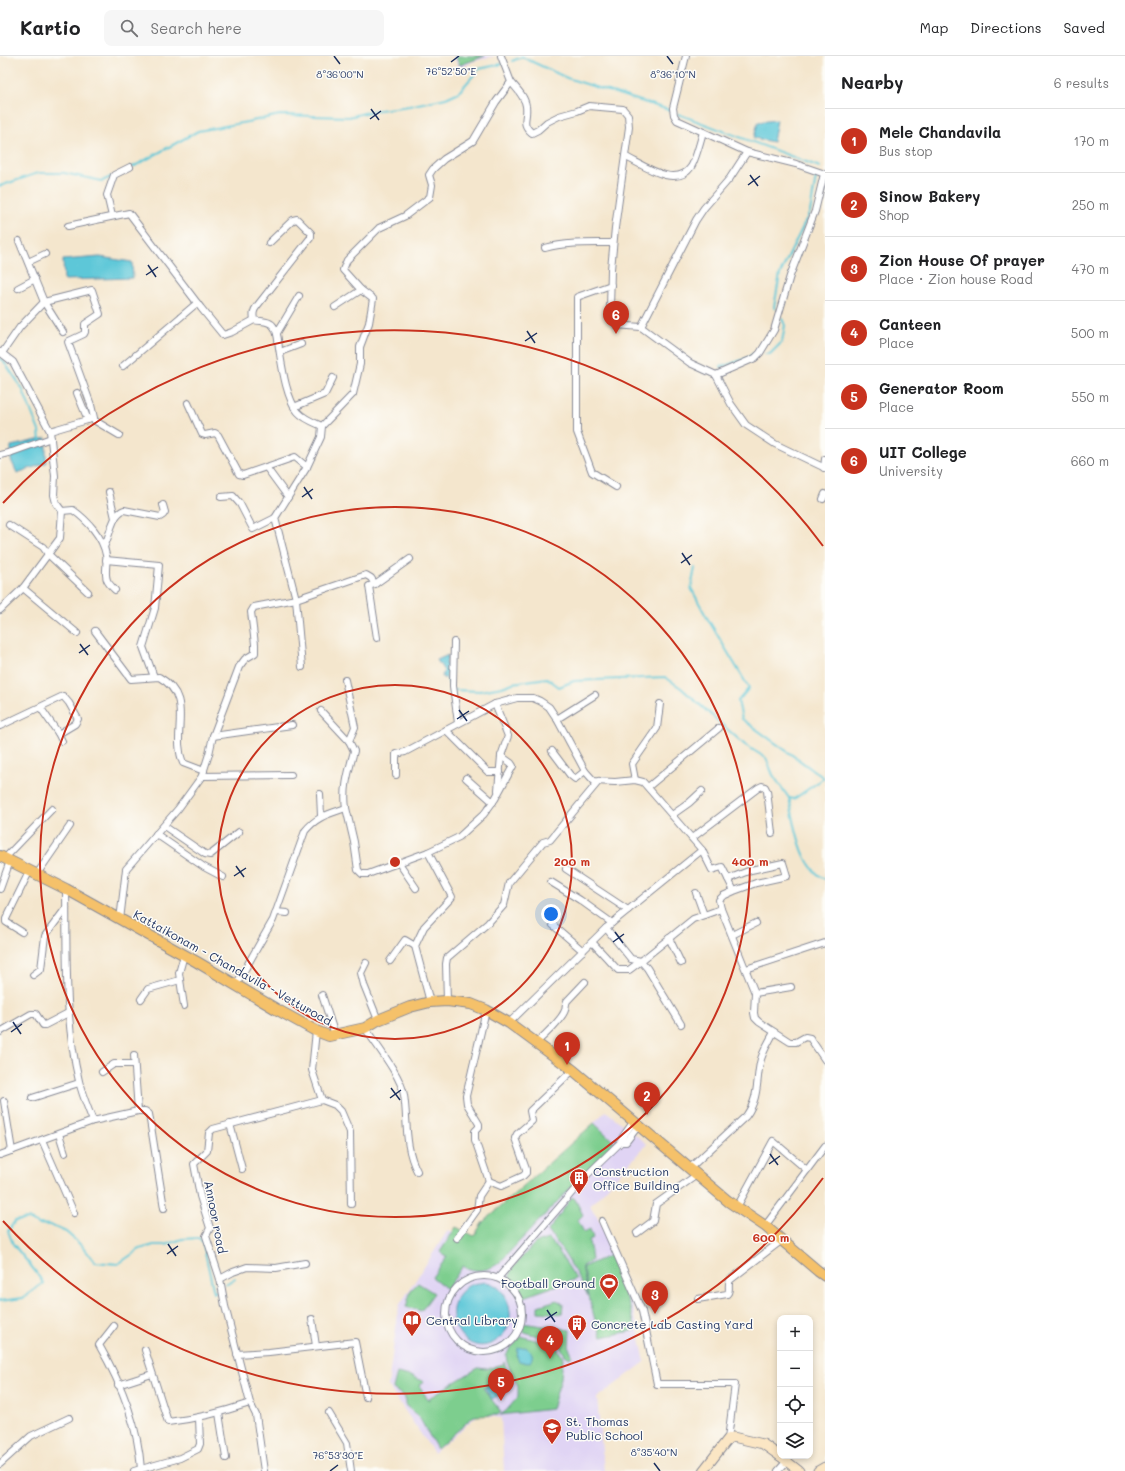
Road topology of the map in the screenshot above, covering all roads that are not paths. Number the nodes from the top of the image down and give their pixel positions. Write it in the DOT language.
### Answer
graph roads {
  1 [pos="501,56"];
  2 [pos="686,56"];
  3 [pos="511,82"];
  4 [pos="703,132"];
  5 [pos="747,152"];
  6 [pos="626,158"];
  7 [pos="130,167"];
  8 [pos="824,174"];
  9 [pos="112,216"];
  10 [pos="68,226"];
  11 [pos="19,241"];
  12 [pos="269,243"];
  13 [pos="613,243"];
  14 [pos="545,248"];
  15 [pos="46,254"];
  16 [pos="28,262"];
  17 [pos="34,279"];
  18 [pos="611,285"];
  19 [pos="18,288"];
  20 [pos="361,290"];
  21 [pos="299,296"];
  22 [pos="44,302"];
  23 [pos="197,303"];
  24 [pos="335,307"];
  25 [pos="254,320"];
  26 [pos="641,327"];
  27 [pos="63,332"];
  28 [pos="277,333"];
  29 [pos="301,344"];
  30 [pos="1,352"];
  31 [pos="280,352"];
  32 [pos="124,366"];
  33 [pos="716,376"];
  34 [pos="333,378"];
  35 [pos="77,392"];
  36 [pos="188,403"];
  37 [pos="294,406"];
  38 [pos="90,419"];
  39 [pos="322,426"];
  40 [pos="50,431"];
  41 [pos="119,435"];
  42 [pos="51,438"];
  43 [pos="0,455"];
  44 [pos="825,460"];
  45 [pos="266,467"];
  46 [pos="307,467"];
  47 [pos="824,468"];
  48 [pos="616,487"];
  49 [pos="108,492"];
  50 [pos="221,497"];
  51 [pos="288,497"];
  52 [pos="163,505"];
  53 [pos="62,511"];
  54 [pos="115,518"];
  55 [pos="275,518"];
  56 [pos="9,526"];
  57 [pos="104,547"];
  58 [pos="48,554"];
  59 [pos="410,559"];
  60 [pos="106,560"];
  61 [pos="375,584"];
  62 [pos="23,588"];
  63 [pos="115,590"];
  64 [pos="88,592"];
  65 [pos="296,599"];
  66 [pos="0,610"];
  67 [pos="94,631"];
  68 [pos="77,633"];
  69 [pos="377,638"];
  70 [pos="454,642"];
  71 [pos="302,667"];
  72 [pos="154,677"];
  73 [pos="345,680"];
  74 [pos="595,695"];
  75 [pos="495,704"];
  76 [pos="660,704"];
  77 [pos="40,707"];
  78 [pos="321,711"];
  79 [pos="557,719"];
  80 [pos="292,724"];
  81 [pos="458,724"];
  82 [pos="0,726"];
  83 [pos="719,728"];
  84 [pos="446,730"];
  85 [pos="58,733"];
  86 [pos="213,736"];
  87 [pos="62,741"];
  88 [pos="350,741"];
  89 [pos="552,751"];
  90 [pos="501,756"];
  91 [pos="585,771"];
  92 [pos="500,772"];
  93 [pos="203,774"];
  94 [pos="291,775"];
  95 [pos="396,775"];
  96 [pos="466,778"];
  97 [pos="635,780"];
  98 [pos="600,781"];
  99 [pos="648,787"];
  100 [pos="702,791"];
  101 [pos="320,794"];
  102 [pos="498,794"];
  103 [pos="493,802"];
  104 [pos="346,808"];
  105 [pos="52,809"];
  106 [pos="672,815"];
  107 [pos="321,816"];
  108 [pos="70,826"];
  109 [pos="164,826"];
  110 [pos="239,832"];
  111 [pos="772,833"];
  112 [pos="156,834"];
  113 [pos="692,838"];
  114 [pos="702,850"];
  115 [pos="428,852"];
  116 [pos="5,858"];
  117 [pos="400,863"];
  118 [pos="566,869"];
  119 [pos="33,872"];
  120 [pos="223,877"];
  121 [pos="728,879"];
  122 [pos="552,882"];
  123 [pos="416,888"];
  124 [pos="0,889"];
  125 [pos="66,889"];
  126 [pos="734,891"];
  127 [pos="696,893"];
  128 [pos="66,908"];
  129 [pos="721,909"];
  130 [pos="628,910"];
  131 [pos="276,912"];
  132 [pos="287,913"];
  133 [pos="704,915"];
  134 [pos="120,920"];
  135 [pos="612,923"];
  136 [pos="756,923"];
  137 [pos="553,925"];
  138 [pos="606,928"];
  139 [pos="22,932"];
  140 [pos="732,935"];
  141 [pos="669,938"];
  142 [pos="592,942"];
  143 [pos="825,943"];
  144 [pos="415,946"];
  145 [pos="583,951"];
  146 [pos="184,954"];
  147 [pos="641,961"];
  148 [pos="390,962"];
  149 [pos="366,963"];
  150 [pos="681,963"];
  151 [pos="746,969"];
  152 [pos="33,974"];
  153 [pos="180,980"];
  154 [pos="585,982"];
  155 [pos="236,985"];
  156 [pos="791,987"];
  157 [pos="755,993"];
  158 [pos="322,995"];
  159 [pos="141,999"];
  160 [pos="447,1001"];
  161 [pos="430,1002"];
  162 [pos="184,1006"];
  163 [pos="486,1010"];
  164 [pos="70,1012"];
  165 [pos="378,1020"];
  166 [pos="509,1023"];
  167 [pos="681,1024"];
  168 [pos="365,1028"];
  169 [pos="316,1031"];
  170 [pos="0,1032"];
  171 [pos="774,1032"];
  172 [pos="335,1035"];
  173 [pos="537,1042"];
  174 [pos="134,1055"];
  175 [pos="825,1060"];
  176 [pos="134,1064"];
  177 [pos="573,1070"];
  178 [pos="102,1072"];
  179 [pos="79,1083"];
  180 [pos="32,1098"];
  181 [pos="322,1100"];
  182 [pos="4,1101"];
  183 [pos="138,1111"];
  184 [pos="93,1121"];
  185 [pos="637,1123"];
  186 [pos="230,1124"];
  187 [pos="59,1134"];
  188 [pos="42,1140"];
  189 [pos="825,1146"];
  190 [pos="12,1151"];
  191 [pos="65,1153"];
  192 [pos="0,1155"];
  193 [pos="242,1169"];
  194 [pos="807,1170"];
  195 [pos="417,1171"];
  196 [pos="694,1171"];
  197 [pos="489,1181"];
  198 [pos="351,1204"];
  199 [pos="737,1207"];
  200 [pos="164,1208"];
  201 [pos="74,1213"];
  202 [pos="602,1221"];
  203 [pos="766,1226"];
  204 [pos="637,1233"];
  205 [pos="457,1238"];
  206 [pos="782,1240"];
  207 [pos="305,1263"];
  208 [pos="825,1276"];
  209 [pos="498,1278"];
  210 [pos="220,1279"];
  211 [pos="698,1299"];
  212 [pos="312,1319"];
  213 [pos="114,1326"];
  214 [pos="316,1346"];
  215 [pos="145,1350"];
  216 [pos="237,1354"];
  217 [pos="152,1374"];
  218 [pos="118,1385"];
  219 [pos="366,1397"];
  220 [pos="250,1403"];
  221 [pos="219,1413"];
  222 [pos="329,1413"];
  223 [pos="69,1418"];
  224 [pos="199,1418"];
  225 [pos="728,1439"];
  226 [pos="777,1454"];
  227 [pos="226,1458"];
  228 [pos="782,1459"];
  229 [pos="783,1459"];
  230 [pos="0,1464"];
  231 [pos="825,1467"];
  232 [pos="142,1469"];
  233 [pos="134,1471"];
  234 [pos="264,1471"];
  235 [pos="351,1471"];
  236 [pos="703,1471"];
  237 [pos="778,1471"];
  238 [pos="799,1471"];
  239 [pos="818,1471"];
  1 -- 3 [label="street"];
  2 -- 4 [label="street"];
  3 -- 6 [label="street"];
  3 -- 20 [label="street"];
  4 -- 5 [label="street"];
  4 -- 6 [label="street"];
  5 -- 8 [label="street"];
  5 -- 26 [label="street"];
  6 -- 13 [label="street"];
  7 -- 9 [label="street"];
  8 -- 33 [label="street"];
  9 -- 10 [label="street"];
  9 -- 23 [label="street"];
  11 -- 16 [label="street"];
  12 -- 25 [label="street"];
  13 -- 14 [label="street"];
  13 -- 18 [label="street"];
  15 -- 16 [label="street"];
  16 -- 17 [label="street"];
  17 -- 19 [label="street"];
  17 -- 22 [label="street"];
  18 -- 26 [label="street"];
  18 -- 48 [label="street"];
  20 -- 24 [label="street"];
  20 -- 39 [label="street"];
  21 -- 28 [label="street"];
  22 -- 27 [label="street"];
  22 -- 30 [label="street"];
  22 -- 38 [label="street"];
  23 -- 25 [label="street"];
  23 -- 32 [label="street"];
  25 -- 28 [label="street"];
  26 -- 33 [label="street"];
  28 -- 31 [label="street"];
  29 -- 31 [label="street"];
  30 -- 40 [label="street"];
  31 -- 37 [label="street"];
  33 -- 47 [label="street"];
  34 -- 37 [label="street"];
  35 -- 38 [label="street"];
  36 -- 45 [label="street"];
  37 -- 39 [label="street"];
  38 -- 40 [label="street"];
  38 -- 41 [label="street"];
  39 -- 46 [label="street"];
  40 -- 42 [label="street"];
  42 -- 43 [label="street"];
  42 -- 53 [label="street"];
  44 -- 47 [label="street"];
  45 -- 46 [label="street"];
  45 -- 51 [label="street"];
  46 -- 51 [label="street"];
  49 -- 54 [label="street"];
  50 -- 55 [label="street"];
  51 -- 55 [label="street"];
  52 -- 54 [label="street"];
  53 -- 57 [label="street"];
  53 -- 58 [label="street"];
  54 -- 57 [label="street"];
  55 -- 65 [label="street"];
  56 -- 58 [label="street"];
  57 -- 60 [label="street"];
  58 -- 62 [label="street"];
  58 -- 64 [label="street"];
  59 -- 61 [label="street"];
  60 -- 63 [label="street"];
  60 -- 72 [label="street"];
  61 -- 65 [label="street"];
  61 -- 69 [label="street"];
  62 -- 66 [label="street"];
  62 -- 68 [label="street"];
  65 -- 71 [label="street"];
  65 -- 86 [label="street"];
  67 -- 72 [label="street"];
  70 -- 81 [label="street"];
  72 -- 93 [label="street"];
  73 -- 88 [label="street"];
  74 -- 79 [label="street"];
  75 -- 79 [label="street"];
  75 -- 81 [label="street"];
  75 -- 90 [label="street"];
  76 -- 97 [label="street"];
  77 -- 82 [label="street"];
  77 -- 85 [label="street"];
  77 -- 85 [label="street"];
  78 -- 88 [label="street"];
  79 -- 91 [label="street"];
  80 -- 86 [label="street"];
  81 -- 84 [label="street"];
  83 -- 99 [label="street"];
  84 -- 92 [label="street"];
  84 -- 95 [label="street"];
  85 -- 87 [label="street"];
  86 -- 93 [label="street"];
  88 -- 104 [label="street"];
  89 -- 91 [label="street"];
  90 -- 92 [label="street"];
  90 -- 102 [label="street"];
  91 -- 98 [label="street"];
  92 -- 102 [label="street"];
  93 -- 94 [label="street"];
  93 -- 109 [label="street"];
  96 -- 103 [label="street"];
  97 -- 98 [label="street"];
  97 -- 99 [label="street"];
  98 -- 160 [label="street"];
  99 -- 106 [label="street"];
  100 -- 106 [label="street"];
  101 -- 107 [label="street"];
  102 -- 103 [label="street"];
  103 -- 115 [label="street"];
  104 -- 107 [label="street"];
  104 -- 117 [label="street"];
  105 -- 116 [label="street"];
  106 -- 113 [label="street"];
  107 -- 131 [label="street"];
  108 -- 119 [label="street"];
  109 -- 110 [label="street"];
  109 -- 112 [label="street"];
  111 -- 113 [label="street"];
  112 -- 120 [label="street"];
  112 -- 134 [label="street"];
  113 -- 114 [label="street"];
  114 -- 121 [label="street"];
  114 -- 130 [label="street"];
  115 -- 117 [label="street"];
  115 -- 144 [label="street"];
  116 -- 119 [label="main road, Kattaikonam - Chandavila - Vetturoad"];
  116 -- 124 [label="street"];
  117 -- 123 [label="street"];
  118 -- 130 [label="street"];
  119 -- 125 [label="main road, Kattaikonam - Chandavila - Vetturoad"];
  119 -- 139 [label="street"];
  121 -- 126 [label="street"];
  121 -- 126 [label="street"];
  122 -- 135 [label="street"];
  125 -- 128 [label="street"];
  125 -- 134 [label="main road, Kattaikonam - Chandavila - Vetturoad"];
  126 -- 129 [label="street"];
  127 -- 133 [label="street"];
  128 -- 152 [label="street"];
  128 -- 164 [label="street"];
  129 -- 133 [label="street"];
  129 -- 140 [label="street"];
  130 -- 135 [label="street"];
  131 -- 132 [label="street"];
  131 -- 155 [label="street"];
  133 -- 141 [label="street"];
  134 -- 146 [label="main road, Kattaikonam - Chandavila - Vetturoad"];
  135 -- 138 [label="street"];
  136 -- 140 [label="street"];
  137 -- 145 [label="street"];
  138 -- 142 [label="street"];
  138 -- 147 [label="street"];
  140 -- 151 [label="street"];
  141 -- 147 [label="street"];
  141 -- 150 [label="street"];
  142 -- 145 [label="street"];
  142 -- 147 [label="street"];
  143 -- 151 [label="street"];
  144 -- 148 [label="street"];
  144 -- 161 [label="street"];
  145 -- 166 [label="street"];
  146 -- 153 [label="street"];
  146 -- 155 [label="main road, Kattaikonam - Chandavila - Vetturoad"];
  147 -- 167 [label="street"];
  149 -- 165 [label="street"];
  151 -- 157 [label="street"];
  153 -- 159 [label="street"];
  153 -- 162 [label="street"];
  154 -- 173 [label="street"];
  155 -- 169 [label="main road, Kattaikonam - Chandavila - Vetturoad"];
  156 -- 157 [label="street"];
  157 -- 171 [label="street"];
  158 -- 172 [label="street"];
  160 -- 161 [label="main road, Kattaikonam - Chandavila - Vetturoad"];
  160 -- 163 [label="main road, Kattaikonam - Chandavila - Vetturoad"];
  161 -- 165 [label="main road, Kattaikonam - Chandavila - Vetturoad"];
  163 -- 166 [label="main road, Kattaikonam - Chandavila - Vetturoad"];
  163 -- 197 [label="street"];
  164 -- 170 [label="street"];
  164 -- 179 [label="street"];
  165 -- 168 [label="main road, Kattaikonam - Chandavila - Vetturoad"];
  166 -- 173 [label="main road, Kattaikonam - Chandavila - Vetturoad"];
  168 -- 172 [label="main road, Kattaikonam - Chandavila - Vetturoad"];
  168 -- 195 [label="street"];
  169 -- 172 [label="main road, Kattaikonam - Chandavila - Vetturoad"];
  169 -- 181 [label="street"];
  171 -- 175 [label="street"];
  171 -- 196 [label="street"];
  173 -- 177 [label="main road, Kattaikonam - Chandavila - Vetturoad"];
  174 -- 176 [label="street"];
  176 -- 178 [label="street"];
  176 -- 183 [label="street"];
  177 -- 185 [label="main road, Kattaikonam - Chandavila - Vetturoad"];
  177 -- 197 [label="street"];
  179 -- 180 [label="street"];
  179 -- 184 [label="street"];
  181 -- 186 [label="street, Annoor road"];
  181 -- 198 [label="street"];
  182 -- 190 [label="street"];
  183 -- 184 [label="street"];
  183 -- 200 [label="street"];
  184 -- 187 [label="street"];
  185 -- 196 [label="main road, Kattaikonam - Chandavila - Vetturoad"];
  185 -- 209 [label="street"];
  186 -- 193 [label="street"];
  186 -- 210 [label="street, Annoor road"];
  187 -- 188 [label="street"];
  187 -- 191 [label="street"];
  188 -- 190 [label="street"];
  188 -- 201 [label="street"];
  189 -- 194 [label="street"];
  190 -- 192 [label="street"];
  194 -- 199 [label="street"];
  194 -- 203 [label="street"];
  196 -- 199 [label="main road, Kattaikonam - Chandavila - Vetturoad"];
  196 -- 204 [label="street"];
  197 -- 205 [label="street"];
  199 -- 203 [label="main road, Kattaikonam - Chandavila - Vetturoad"];
  202 -- 225 [label="street"];
  203 -- 206 [label="main road, Kattaikonam - Chandavila - Vetturoad"];
  206 -- 208 [label="main road, Kattaikonam - Chandavila - Vetturoad"];
  206 -- 211 [label="street"];
  207 -- 210 [label="street"];
  209 -- 209 [label="street"];
  210 -- 216 [label="street, Annoor road"];
  212 -- 214 [label="street"];
  213 -- 218 [label="street"];
  214 -- 216 [label="street"];
  214 -- 219 [label="street"];
  215 -- 217 [label="street"];
  216 -- 220 [label="street, Annoor road"];
  217 -- 218 [label="street"];
  217 -- 224 [label="street"];
  218 -- 232 [label="street"];
  220 -- 221 [label="street"];
  220 -- 234 [label="street, Annoor road"];
  221 -- 224 [label="street"];
  221 -- 227 [label="street"];
  222 -- 235 [label="street"];
  223 -- 230 [label="street"];
  224 -- 232 [label="street"];
  225 -- 226 [label="street"];
  225 -- 236 [label="street"];
  228 -- 237 [label="street"];
  229 -- 238 [label="street"];
  231 -- 239 [label="street"];
  232 -- 233 [label="street"];
}
